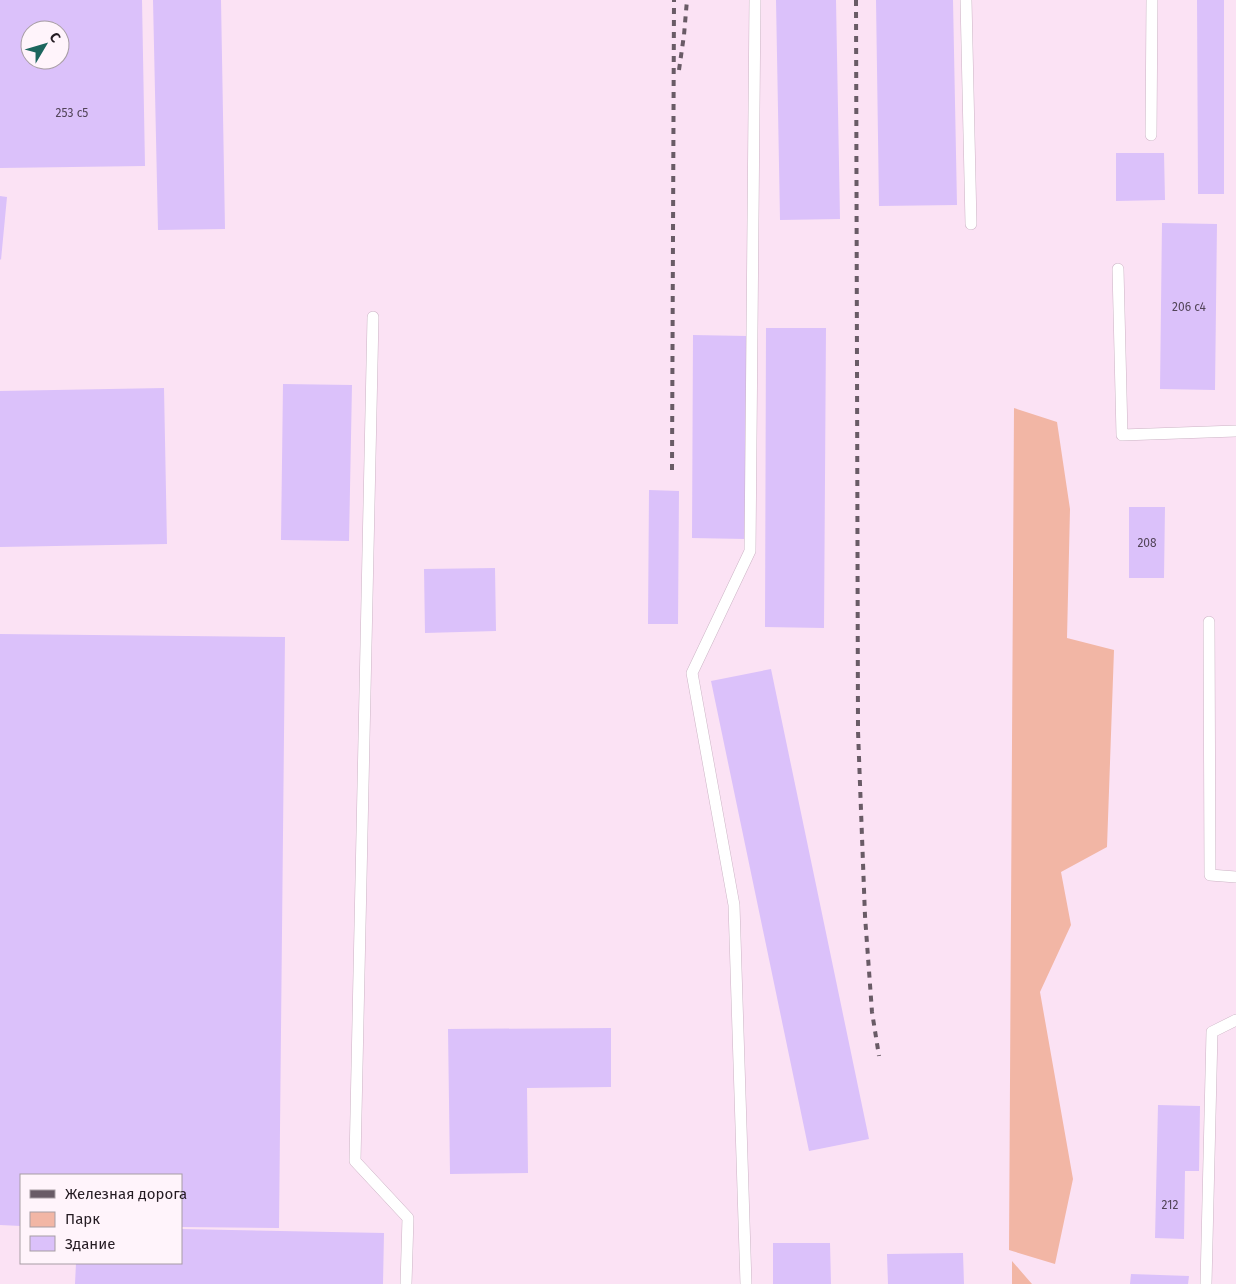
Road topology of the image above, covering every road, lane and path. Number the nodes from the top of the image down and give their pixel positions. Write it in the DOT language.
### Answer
graph roads {
  1 [pos="755,0"];
  2 [pos="966,0"];
  3 [pos="1152,0"];
  4 [pos="1151,135"];
  5 [pos="971,224"];
  6 [pos="1118,269"];
  7 [pos="373,317"];
  8 [pos="1236,431"];
  9 [pos="1209,622"];
  10 [pos="1236,877"];
  11 [pos="1236,1020"];
  12 [pos="406,1284"];
  13 [pos="746,1284"];
  14 [pos="1206,1284"];
  1 -- 13 [label="lane"];
  2 -- 5 [label="lane"];
  3 -- 4 [label="lane"];
  6 -- 8 [label="lane"];
  7 -- 12 [label="lane"];
  9 -- 10 [label="lane"];
  11 -- 14 [label="lane"];
}
